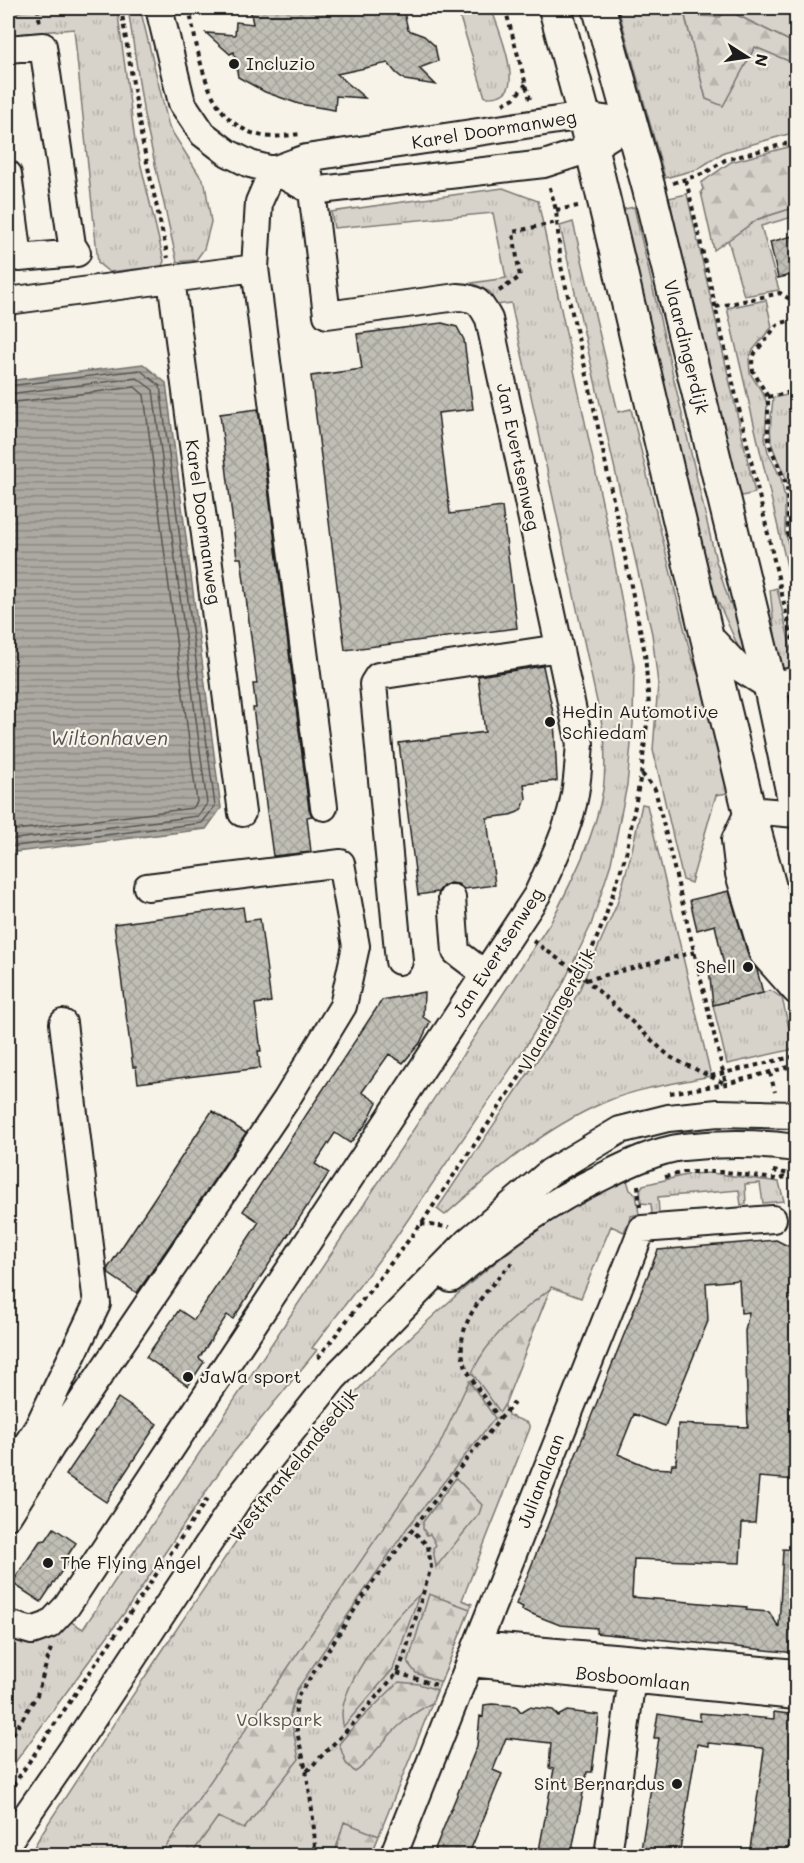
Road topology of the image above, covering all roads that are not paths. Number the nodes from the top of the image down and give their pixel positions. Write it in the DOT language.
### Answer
graph roads {
  1 [pos="159,8"];
  2 [pos="555,8"];
  3 [pos="599,8"];
  4 [pos="8,49"];
  5 [pos="584,116"];
  6 [pos="631,123"];
  7 [pos="590,148"];
  8 [pos="306,158"];
  9 [pos="273,170"];
  10 [pos="8,174"];
  11 [pos="312,190"];
  12 [pos="255,268"];
  13 [pos="171,279"];
  14 [pos="8,301"];
  15 [pos="706,633"];
  16 [pos="559,648"];
  17 [pos="783,683"];
  18 [pos="324,807"];
  19 [pos="796,809"];
  20 [pos="749,810"];
  21 [pos="242,813"];
  22 [pos="796,813"];
  23 [pos="147,887"];
  24 [pos="452,898"];
  25 [pos="399,962"];
  26 [pos="485,974"];
  27 [pos="796,984"];
  28 [pos="796,991"];
  29 [pos="63,1023"];
  30 [pos="796,1115"];
  31 [pos="796,1148"];
  32 [pos="773,1219"];
  33 [pos="334,1378"];
  34 [pos="8,1473"];
  35 [pos="8,1516"];
  36 [pos="8,1624"];
  37 [pos="473,1654"];
  38 [pos="634,1669"];
  39 [pos="796,1673"];
  40 [pos="796,1696"];
  41 [pos="8,1842"];
  42 [pos="393,1856"];
  43 [pos="608,1856"];
  1 -- 9 [label="street"];
  2 -- 5 [label="main road"];
  3 -- 6 [label="main road, Vlaardingerdijk"];
  4 -- 10 [label="street"];
  5 -- 6 [label="street, Karel Doormanweg"];
  5 -- 7 [label="main road"];
  5 -- 8 [label="street, Karel Doormanweg"];
  6 -- 7 [label="street, Karel Doormanweg"];
  6 -- 17 [label="main road, Vlaardingerdijk"];
  7 -- 11 [label="street, Karel Doormanweg"];
  7 -- 15 [label="main road"];
  8 -- 9 [label="street, Karel Doormanweg"];
  8 -- 11 [label="street"];
  9 -- 11 [label="street"];
  9 -- 12 [label="street"];
  11 -- 16 [label="street, Jan Evertsenweg"];
  12 -- 13 [label="street"];
  12 -- 18 [label="street"];
  13 -- 14 [label="street"];
  13 -- 21 [label="street, Karel Doormanweg"];
  15 -- 17 [label="street"];
  15 -- 20 [label="main road"];
  16 -- 25 [label="street"];
  16 -- 26 [label="street, Jan Evertsenweg"];
  17 -- 19 [label="main road, Vlaardingerdijk"];
  20 -- 22 [label="street"];
  20 -- 27 [label="main road"];
  20 -- 28 [label="street"];
  23 -- 35 [label="street"];
  24 -- 26 [label="street"];
  26 -- 36 [label="street, Jan Evertsenweg"];
  29 -- 34 [label="street"];
  30 -- 33 [label="street, Westfrankelandsedijk"];
  31 -- 33 [label="street, Westfrankelandsedijk"];
  32 -- 37 [label="street, Julianalaan"];
  33 -- 41 [label="street, Westfrankelandsedijk"];
  37 -- 38 [label="street, Bosboomlaan"];
  37 -- 42 [label="street, Julianalaan"];
  38 -- 39 [label="street, Bosboomlaan"];
  38 -- 40 [label="street, Bosboomlaan"];
  38 -- 43 [label="street"];
}
